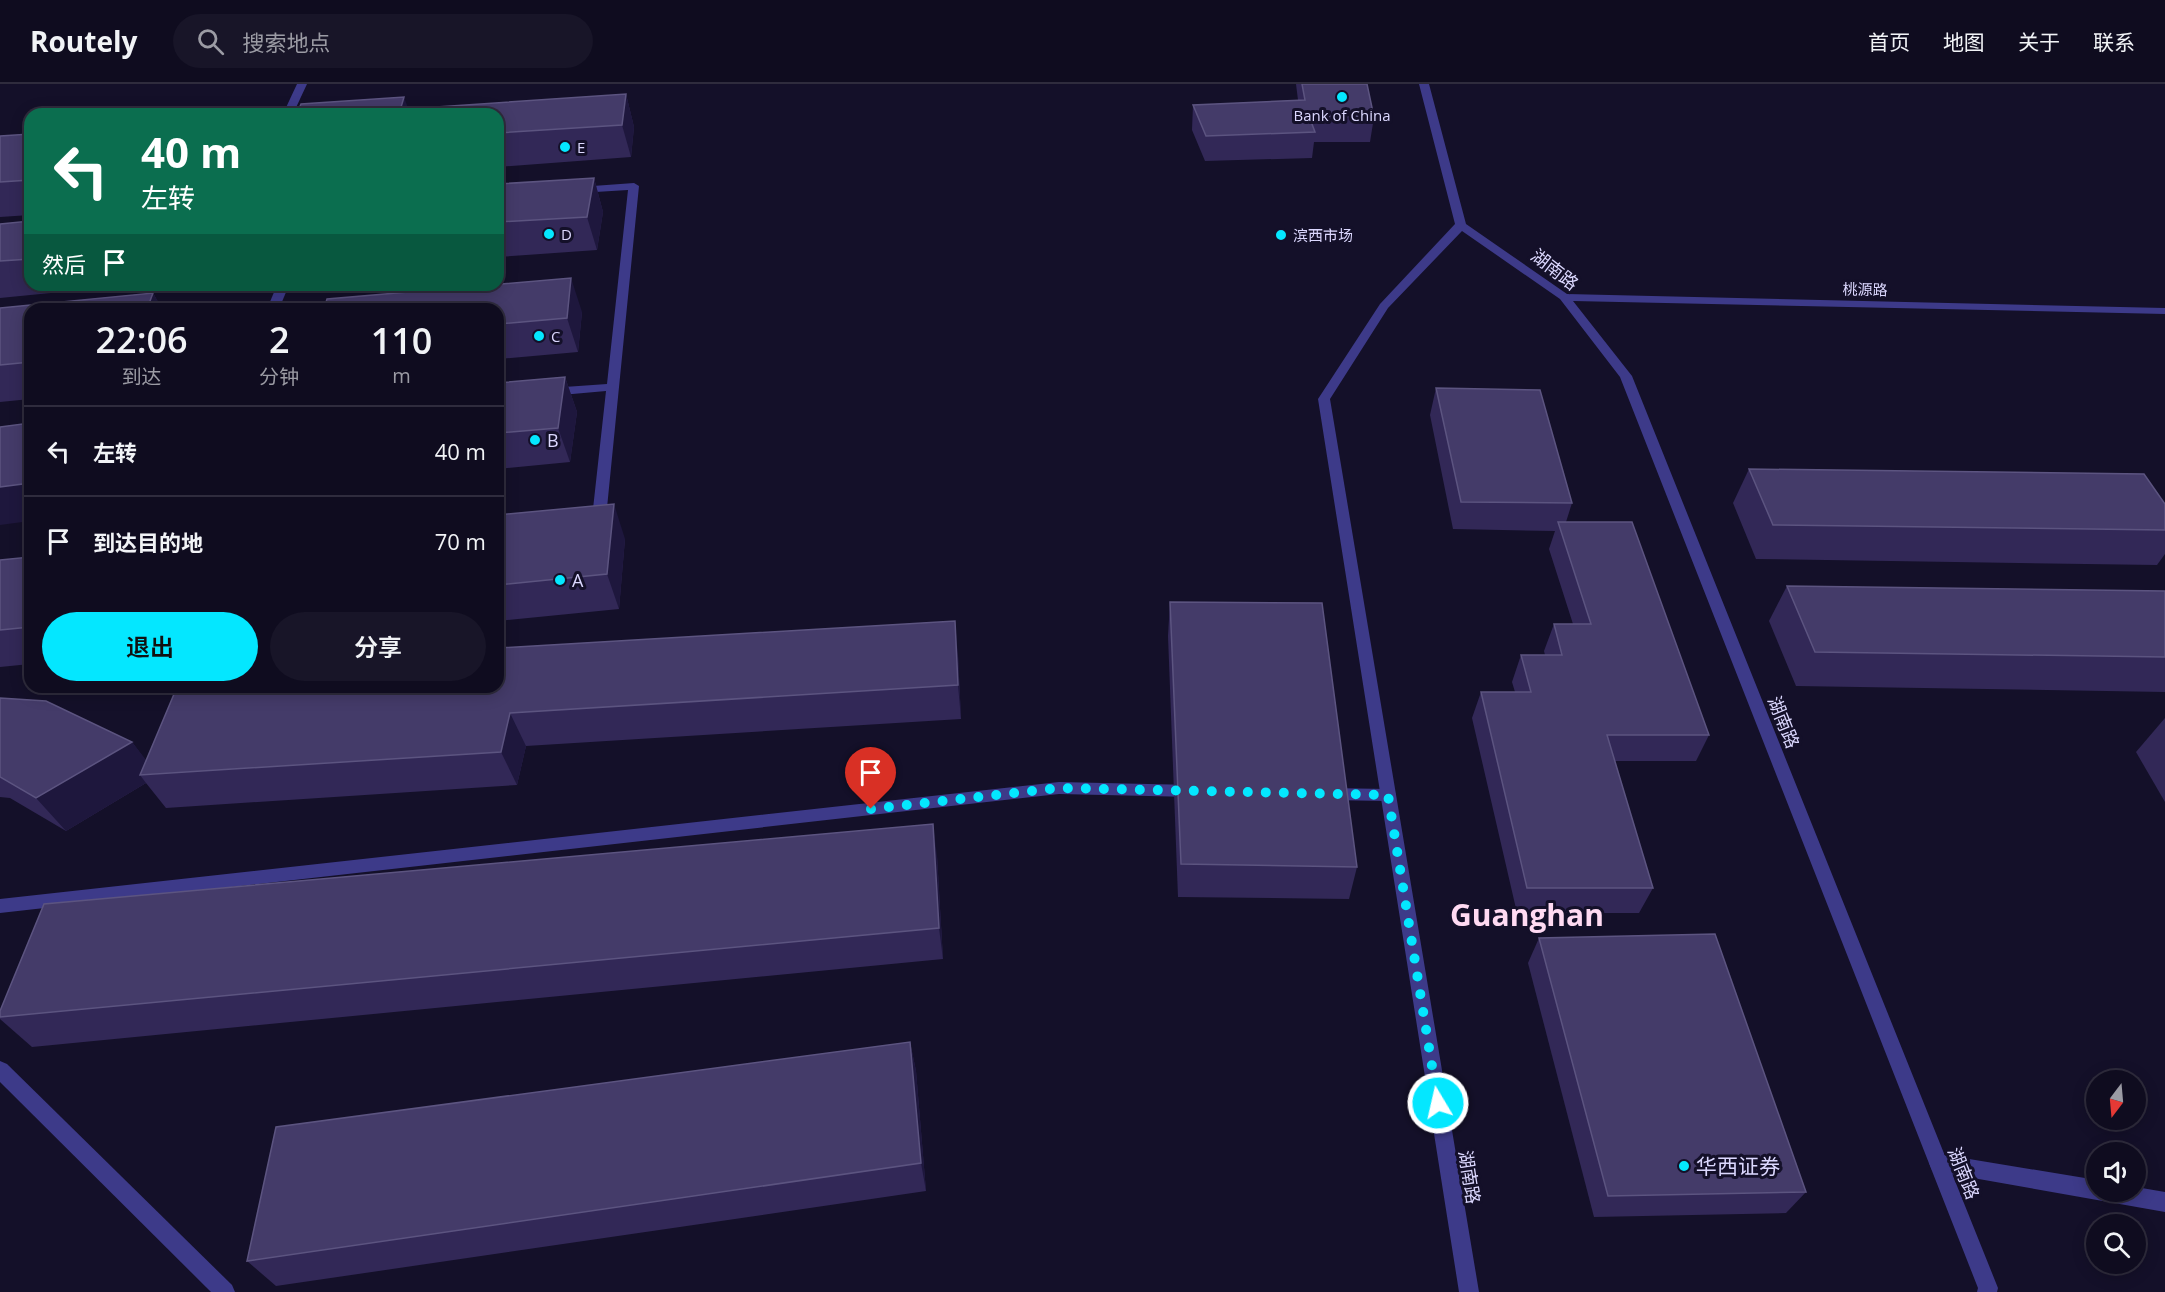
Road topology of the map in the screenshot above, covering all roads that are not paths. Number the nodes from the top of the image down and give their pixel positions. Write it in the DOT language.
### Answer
graph roads {
  1 [pos="302,84"];
  2 [pos="1424,84"];
  3 [pos="291,108"];
  4 [pos="566,191"];
  5 [pos="1461,225"];
  6 [pos="1564,297"];
  7 [pos="2165,311"];
  8 [pos="612,387"];
  9 [pos="532,393"];
  10 [pos="599,518"];
  11 [pos="1208,791"];
  12 [pos="1311,794"];
  13 [pos="1388,795"];
  14 [pos="0,906"];
  15 [pos="0,1070"];
  16 [pos="1939,1163"];
  17 [pos="2086,1189"];
  18 [pos="2146,1199"];
  19 [pos="2165,1202"];
  20 [pos="225,1292"];
  21 [pos="1468,1292"];
  22 [pos="1987,1292"];
  1 -- 3 [label="street"];
  2 -- 5 [label="street"];
  4 -- 8 [label="street"];
  5 -- 6 [label="street, 湖南路"];
  5 -- 13 [label="street, 湖南路"];
  6 -- 7 [label="street, 桃源路"];
  6 -- 16 [label="street, 湖南路"];
  8 -- 9 [label="street"];
  8 -- 10 [label="street"];
  11 -- 14 [label="street"];
  12 -- 13 [label="street"];
  13 -- 21 [label="street, 湖南路"];
  15 -- 20 [label="street"];
  16 -- 17 [label="street"];
  16 -- 22 [label="street, 湖南路"];
  18 -- 19 [label="street"];
}
